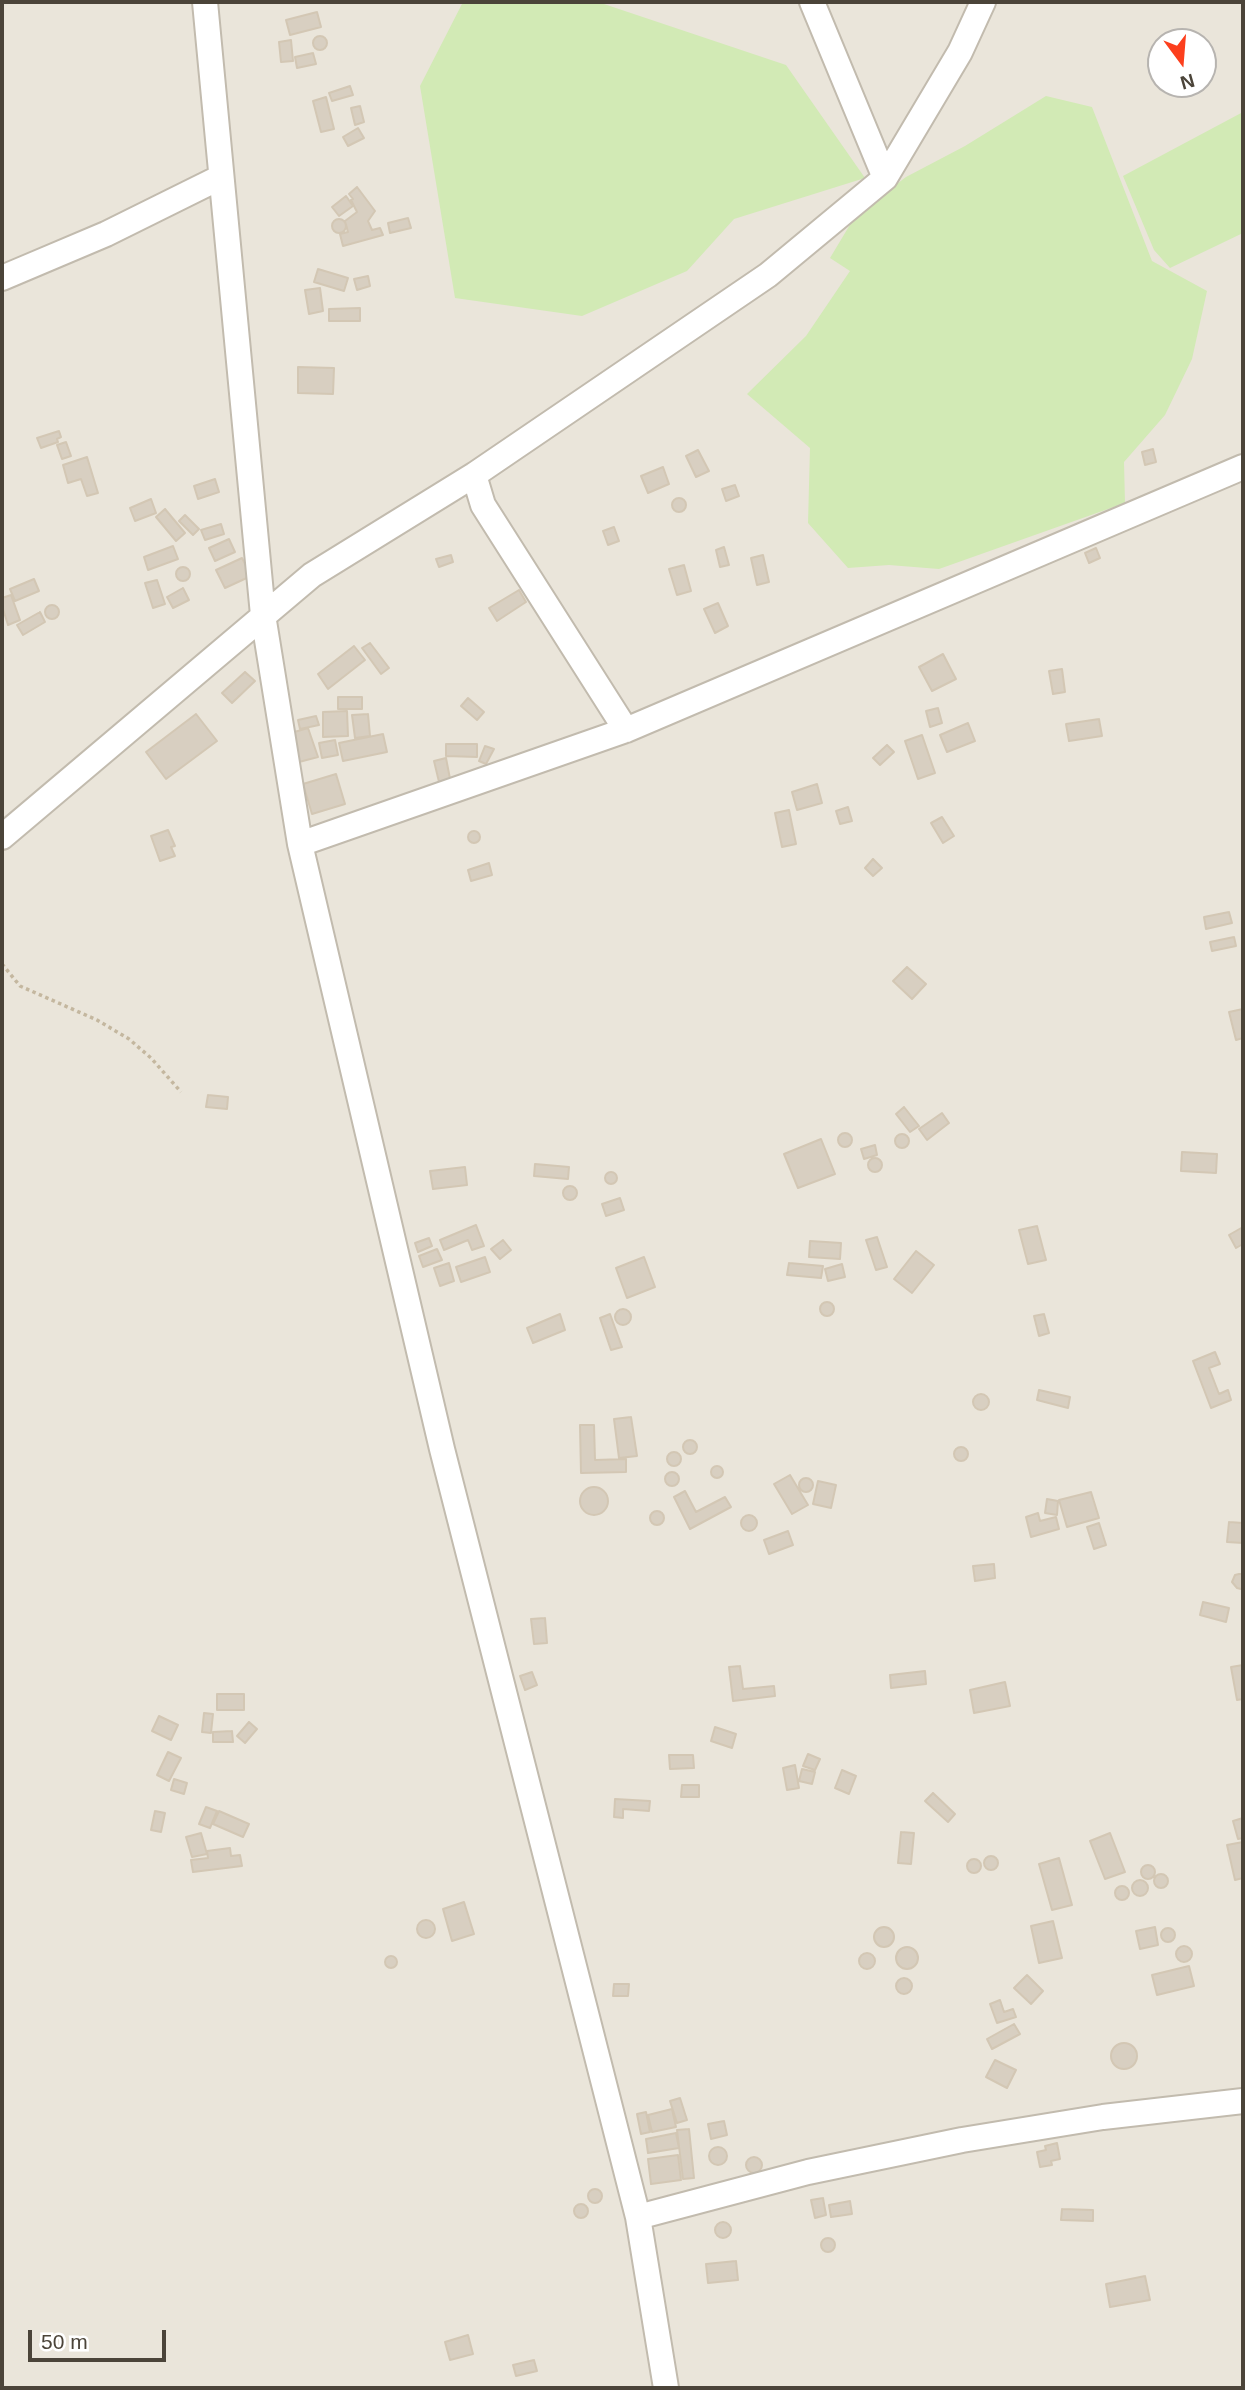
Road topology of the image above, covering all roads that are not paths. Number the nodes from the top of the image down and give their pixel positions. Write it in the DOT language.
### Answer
graph roads {
  1 [pos="205,2"];
  2 [pos="812,2"];
  3 [pos="983,2"];
  4 [pos="221,177"];
  5 [pos="885,178"];
  6 [pos="2,278"];
  7 [pos="1243,467"];
  8 [pos="474,474"];
  9 [pos="263,615"];
  10 [pos="626,730"];
  11 [pos="2,837"];
  12 [pos="300,844"];
  13 [pos="1243,2101"];
  14 [pos="638,2217"];
  15 [pos="667,2388"];
  1 -- 4 [label="street"];
  2 -- 5 [label="street"];
  3 -- 5 [label="street"];
  4 -- 6 [label="street"];
  4 -- 9 [label="street"];
  5 -- 8 [label="street"];
  7 -- 10 [label="street"];
  8 -- 9 [label="street"];
  8 -- 10 [label="street"];
  9 -- 11 [label="street"];
  9 -- 12 [label="street"];
  10 -- 12 [label="street"];
  12 -- 14 [label="street"];
  13 -- 14 [label="street"];
  14 -- 15 [label="street"];
}
